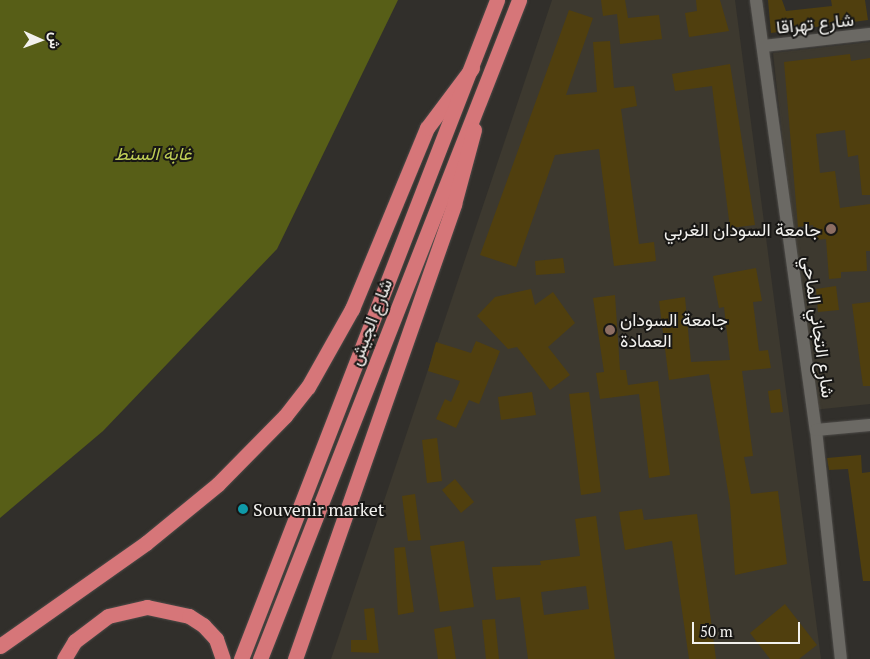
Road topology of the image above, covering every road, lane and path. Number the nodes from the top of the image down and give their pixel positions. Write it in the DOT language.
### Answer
graph roads {
  1 [pos="497,0"];
  2 [pos="519,0"];
  3 [pos="756,0"];
  4 [pos="870,34"];
  5 [pos="763,46"];
  6 [pos="472,68"];
  7 [pos="480,104"];
  8 [pos="870,424"];
  9 [pos="816,430"];
  10 [pos="0,646"];
  11 [pos="64,659"];
  12 [pos="223,659"];
  13 [pos="241,659"];
  14 [pos="260,659"];
  15 [pos="295,659"];
  16 [pos="841,659"];
  1 -- 6 [label="highway, شارع الجيش"];
  2 -- 7 [label="highway, شارع الجيش"];
  3 -- 5 [label="street, شارع التجاني الماحي"];
  4 -- 5 [label="street, شارع تهراقا"];
  5 -- 9 [label="street, شارع التجاني الماحي"];
  6 -- 10 [label="highway"];
  6 -- 13 [label="highway, شارع الجيش"];
  7 -- 14 [label="highway, شارع الجيش"];
  7 -- 15 [label="highway"];
  8 -- 9 [label="street"];
  9 -- 16 [label="street, شارع التجاني الماحي"];
  11 -- 12 [label="highway"];
}
